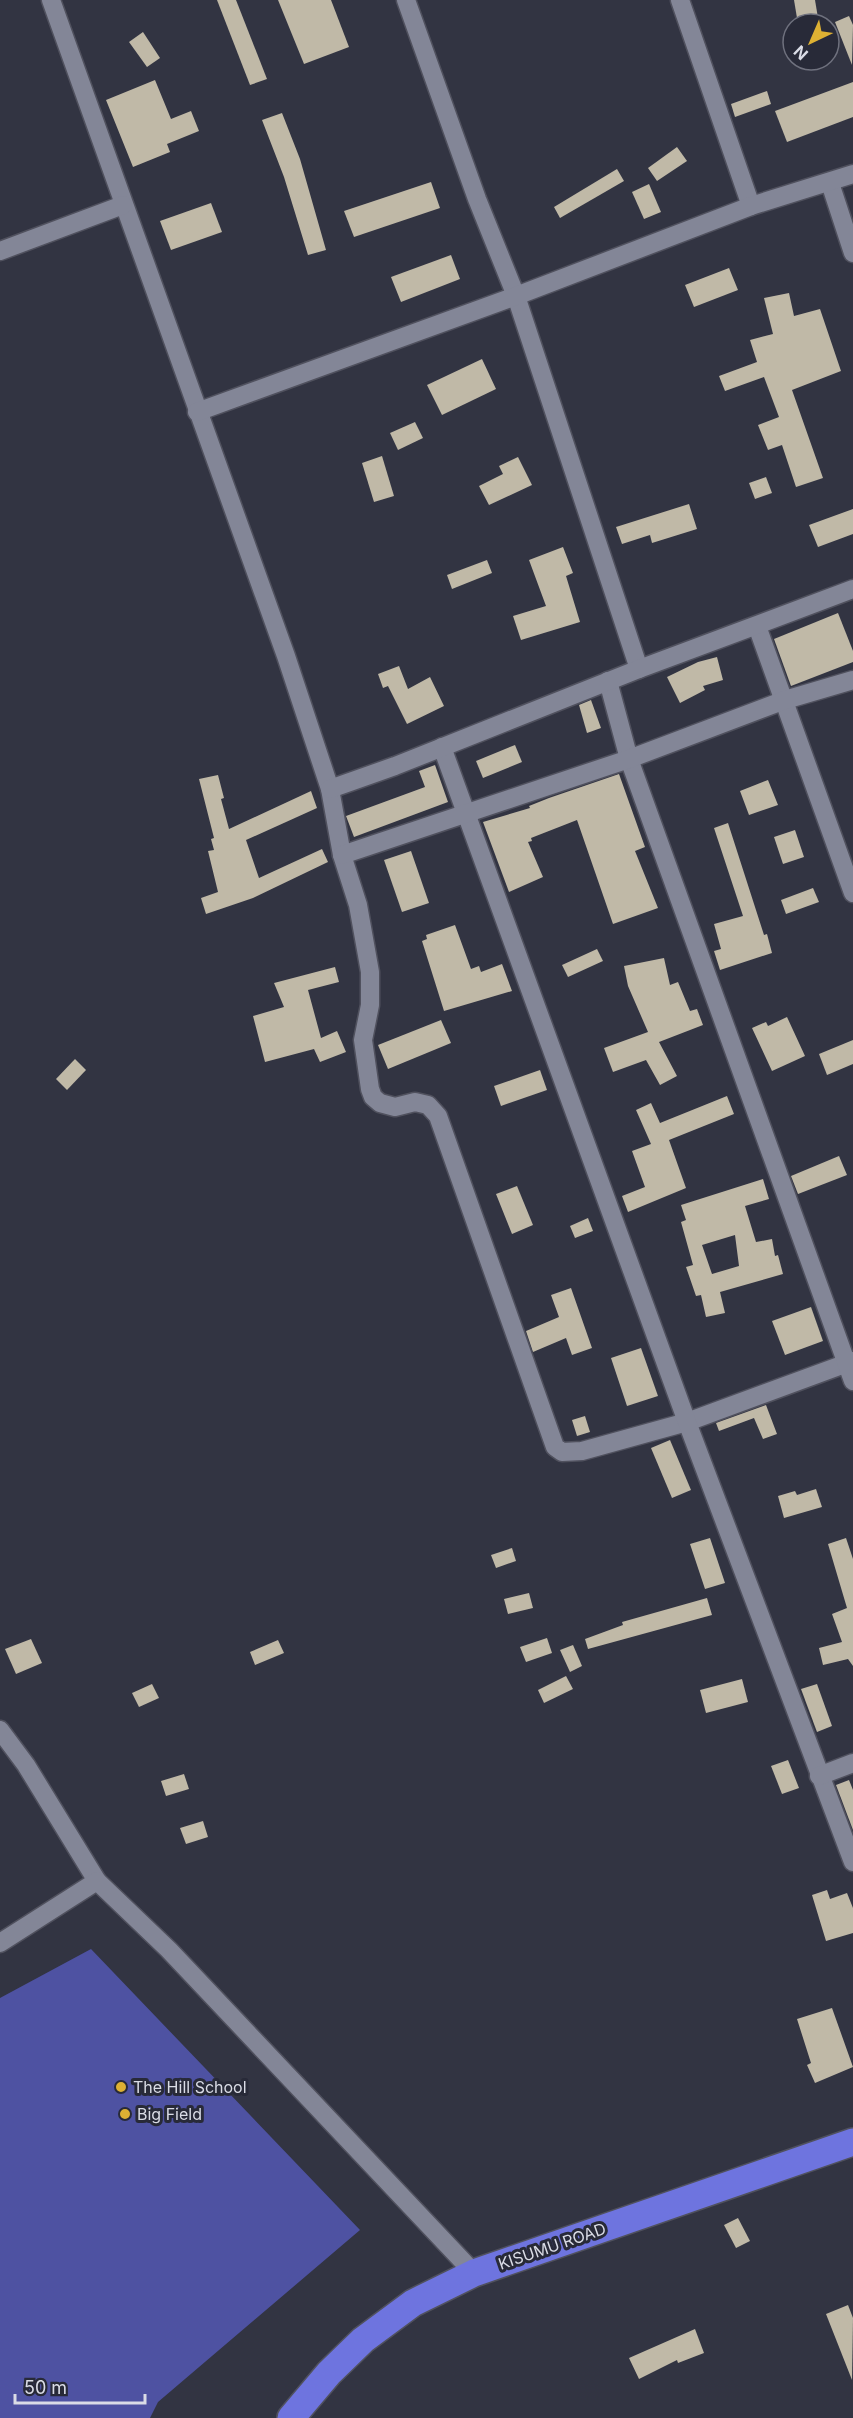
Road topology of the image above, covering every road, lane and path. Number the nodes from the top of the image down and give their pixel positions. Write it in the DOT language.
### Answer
graph roads {
  1 [pos="51,0"];
  2 [pos="406,0"];
  3 [pos="680,0"];
  4 [pos="853,174"];
  5 [pos="830,183"];
  6 [pos="123,205"];
  7 [pos="751,206"];
  8 [pos="0,251"];
  9 [pos="853,253"];
  10 [pos="516,296"];
  11 [pos="198,412"];
  12 [pos="853,589"];
  13 [pos="757,626"];
  14 [pos="639,669"];
  15 [pos="853,680"];
  16 [pos="608,681"];
  17 [pos="785,700"];
  18 [pos="442,747"];
  19 [pos="629,759"];
  20 [pos="330,789"];
  21 [pos="467,814"];
  22 [pos="342,855"];
  23 [pos="853,893"];
  24 [pos="850,1363"];
  25 [pos="853,1381"];
  26 [pos="687,1422"];
  27 [pos="0,1730"];
  28 [pos="853,1763"];
  29 [pos="819,1776"];
  30 [pos="853,1862"];
  31 [pos="97,1881"];
  32 [pos="0,1942"];
  33 [pos="853,2142"];
  34 [pos="474,2273"];
  35 [pos="291,2418"];
  1 -- 6 [label="street"];
  2 -- 10 [label="street"];
  3 -- 7 [label="street"];
  4 -- 5 [label="street"];
  5 -- 7 [label="street"];
  5 -- 9 [label="street"];
  6 -- 8 [label="street"];
  6 -- 11 [label="street"];
  7 -- 10 [label="street"];
  10 -- 11 [label="street"];
  10 -- 14 [label="street"];
  11 -- 20 [label="street"];
  12 -- 13 [label="street"];
  13 -- 14 [label="street"];
  13 -- 17 [label="street"];
  14 -- 16 [label="street"];
  15 -- 17 [label="street"];
  16 -- 18 [label="street"];
  16 -- 19 [label="street"];
  17 -- 19 [label="street"];
  17 -- 23 [label="street"];
  18 -- 20 [label="street"];
  18 -- 21 [label="street"];
  19 -- 21 [label="street"];
  19 -- 24 [label="street"];
  20 -- 22 [label="street"];
  21 -- 22 [label="street"];
  21 -- 26 [label="street"];
  22 -- 26 [label="street"];
  24 -- 25 [label="street"];
  24 -- 26 [label="street"];
  26 -- 29 [label="street"];
  27 -- 31 [label="street"];
  28 -- 29 [label="street"];
  29 -- 30 [label="street"];
  31 -- 32 [label="street"];
  31 -- 34 [label="street"];
  33 -- 34 [label="highway, KISUMU ROAD"];
  34 -- 35 [label="highway, KISUMU ROAD"];
}
